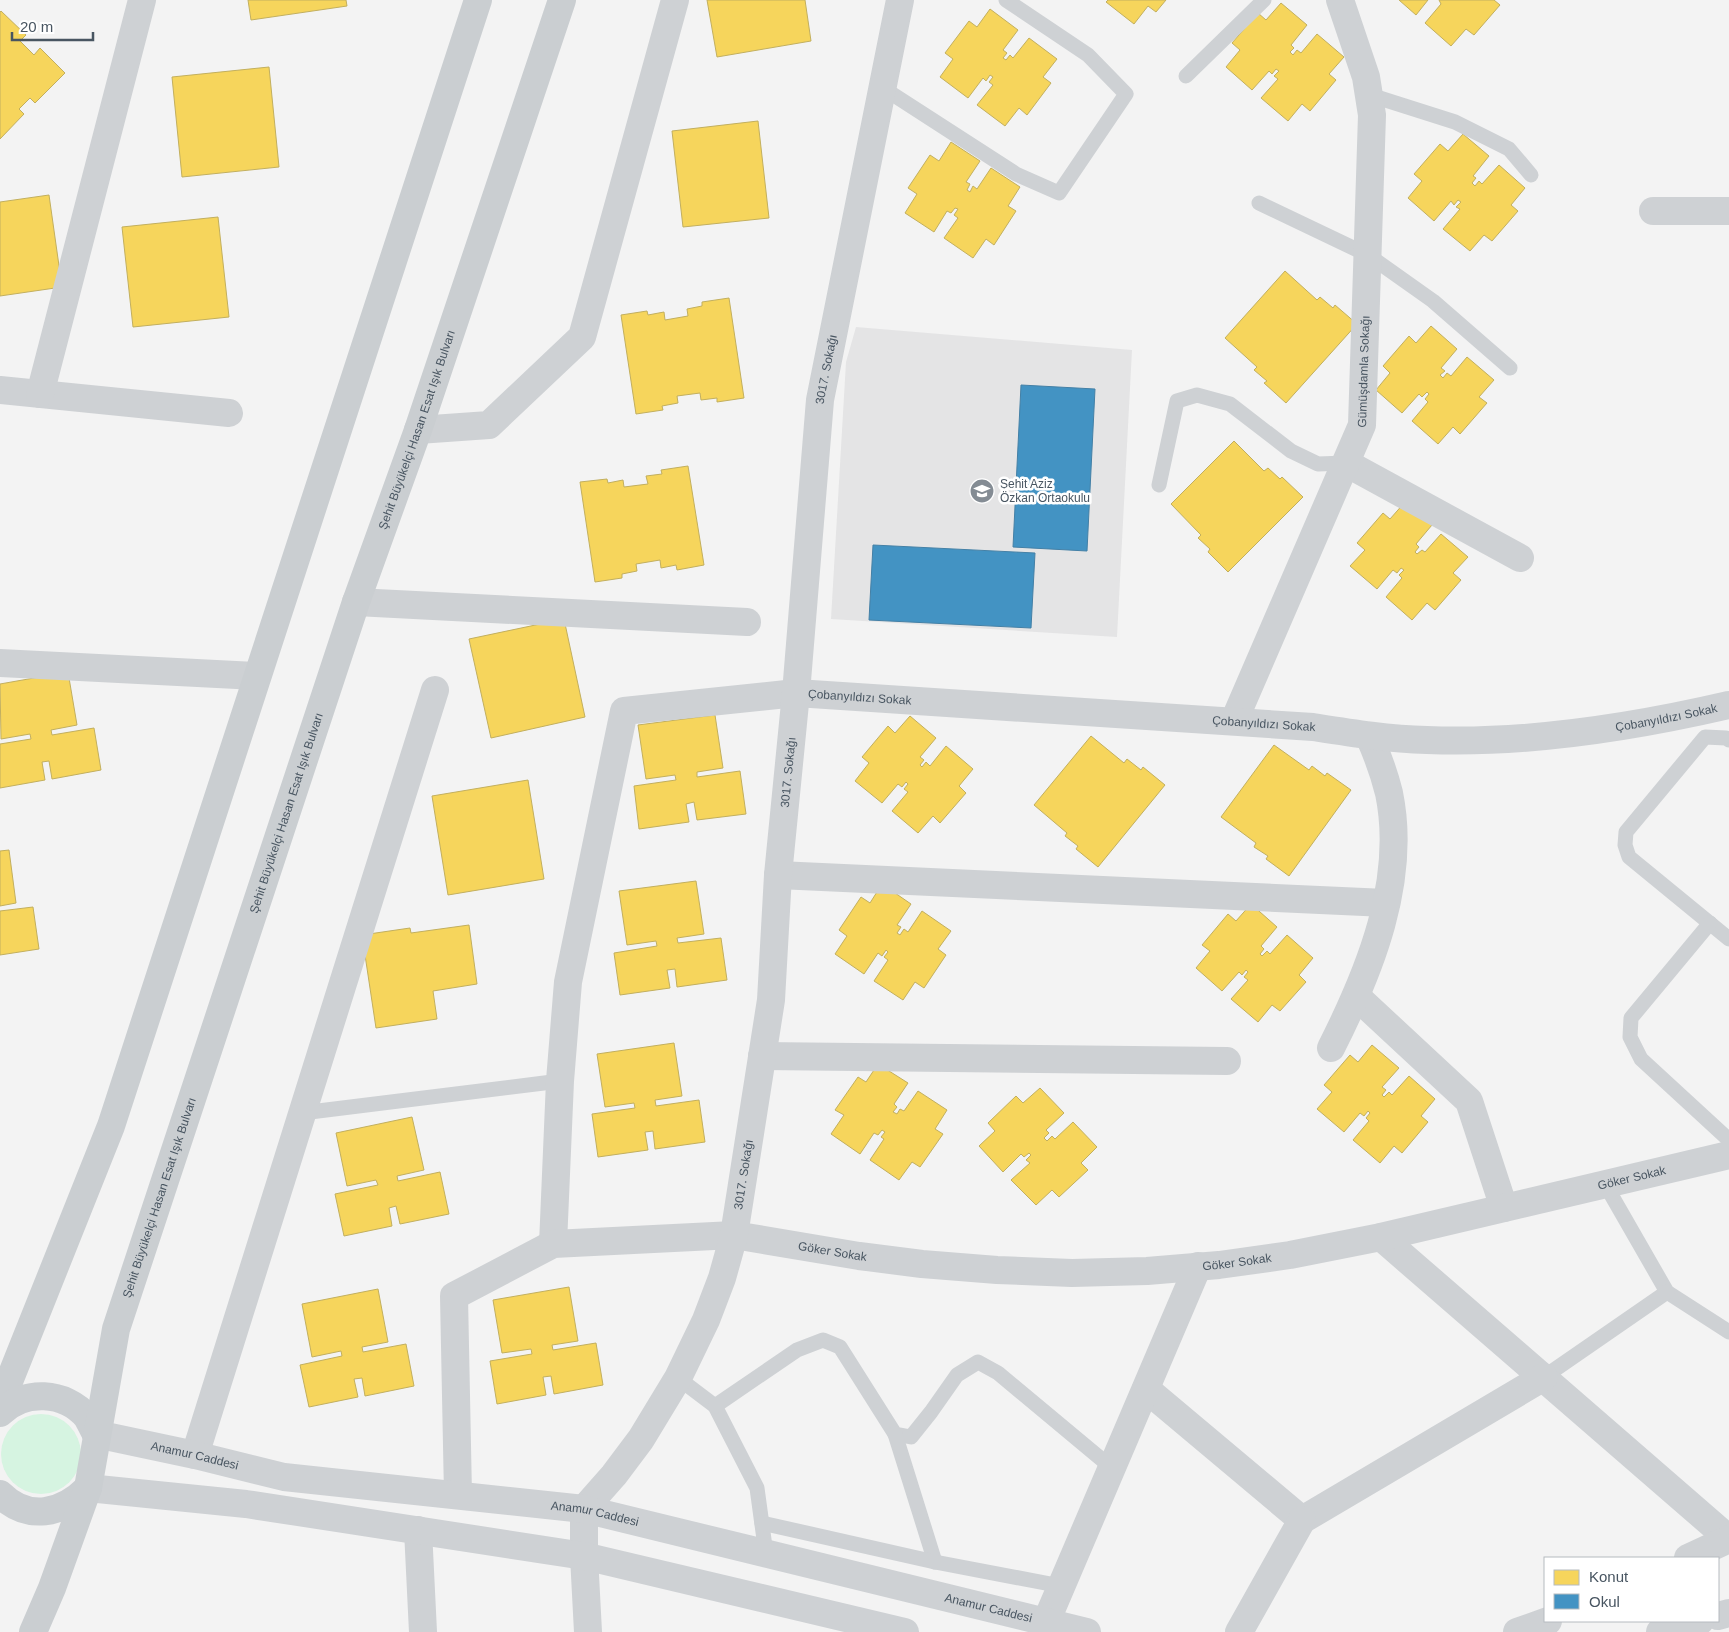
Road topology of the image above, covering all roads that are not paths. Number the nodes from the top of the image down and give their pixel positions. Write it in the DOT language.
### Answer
graph roads {
  1 [pos="142,0"];
  2 [pos="478,0"];
  3 [pos="562,0"];
  4 [pos="675,0"];
  5 [pos="900,0"];
  6 [pos="1006,0"];
  7 [pos="1264,0"];
  8 [pos="1340,0"];
  9 [pos="1186,76"];
  10 [pos="882,88"];
  11 [pos="1370,95"];
  12 [pos="1531,175"];
  13 [pos="1259,203"];
  14 [pos="1653,211"];
  15 [pos="1729,211"];
  16 [pos="1368,255"];
  17 [pos="1510,368"];
  18 [pos="0,390"];
  19 [pos="40,394"];
  20 [pos="229,413"];
  21 [pos="418,430"];
  22 [pos="1346,464"];
  23 [pos="1158,485"];
  24 [pos="1520,558"];
  25 [pos="356,602"];
  26 [pos="747,622"];
  27 [pos="0,663"];
  28 [pos="257,676"];
  29 [pos="435,690"];
  30 [pos="796,693"];
  31 [pos="1729,705"];
  32 [pos="1234,721"];
  33 [pos="1369,736"];
  34 [pos="1729,740"];
  35 [pos="778,875"];
  36 [pos="1386,903"];
  37 [pos="1710,923"];
  38 [pos="1729,939"];
  39 [pos="1356,996"];
  40 [pos="1332,1048"];
  41 [pos="762,1056"];
  42 [pos="1227,1060"];
  43 [pos="560,1081"];
  44 [pos="302,1113"];
  45 [pos="1729,1140"];
  46 [pos="1729,1155"];
  47 [pos="1605,1184"];
  48 [pos="1504,1208"];
  49 [pos="734,1235"];
  50 [pos="1381,1237"];
  51 [pos="553,1244"];
  52 [pos="1198,1266"];
  53 [pos="1667,1292"];
  54 [pos="1729,1332"];
  55 [pos="1544,1377"];
  56 [pos="678,1378"];
  57 [pos="1146,1389"];
  58 [pos="0,1404"];
  59 [pos="715,1406"];
  60 [pos="0,1412"];
  61 [pos="96,1434"];
  62 [pos="895,1434"];
  63 [pos="195,1455"];
  64 [pos="1112,1468"];
  65 [pos="88,1488"];
  66 [pos="0,1494"];
  67 [pos="458,1496"];
  68 [pos="584,1510"];
  69 [pos="1302,1520"];
  70 [pos="762,1523"];
  71 [pos="418,1530"];
  72 [pos="1729,1539"];
  73 [pos="766,1554"];
  74 [pos="584,1556"];
  75 [pos="1690,1557"];
  76 [pos="935,1562"];
  77 [pos="1061,1586"];
  78 [pos="1046,1622"];
  79 [pos="1545,1622"];
  80 [pos="1696,1622"];
  81 [pos="33,1632"];
  82 [pos="423,1632"];
  83 [pos="588,1632"];
  84 [pos="905,1632"];
  85 [pos="1087,1632"];
  86 [pos="1239,1632"];
  87 [pos="1516,1632"];
  88 [pos="1660,1632"];
  1 -- 19 [label="street"];
  2 -- 28 [label="main road"];
  3 -- 21 [label="main road, Şehit Büyükelçi Hasan Esat Işık Bulvarı"];
  4 -- 21 [label="street"];
  5 -- 10 [label="street, 3017. Sokağı"];
  6 -- 10 [label="lane"];
  7 -- 9 [label="lane"];
  8 -- 11 [label="street, Gümüşdamla Sokağı"];
  10 -- 30 [label="street, 3017. Sokağı"];
  11 -- 12 [label="lane"];
  11 -- 16 [label="street, Gümüşdamla Sokağı"];
  13 -- 16 [label="lane"];
  14 -- 15 [label="street"];
  16 -- 17 [label="lane"];
  16 -- 22 [label="street, Gümüşdamla Sokağı"];
  18 -- 19 [label="street"];
  19 -- 20 [label="street"];
  21 -- 25 [label="main road, Şehit Büyükelçi Hasan Esat Işık Bulvarı"];
  22 -- 23 [label="lane"];
  22 -- 24 [label="street"];
  22 -- 32 [label="street, Gümüşdamla Sokağı"];
  25 -- 26 [label="street"];
  25 -- 61 [label="main road, Şehit Büyükelçi Hasan Esat Işık Bulvarı"];
  27 -- 28 [label="street"];
  28 -- 58 [label="main road"];
  29 -- 44 [label="street"];
  30 -- 32 [label="street, Çobanyıldızı Sokak"];
  30 -- 35 [label="street, 3017. Sokağı"];
  30 -- 43 [label="street, Çobanyıldızı Sokak"];
  31 -- 33 [label="street, Çobanyıldızı Sokak"];
  32 -- 33 [label="street, Çobanyıldızı Sokak"];
  33 -- 36 [label="street"];
  34 -- 37 [label="lane"];
  35 -- 36 [label="street"];
  35 -- 41 [label="street, 3017. Sokağı"];
  36 -- 39 [label="street"];
  37 -- 38 [label="lane"];
  37 -- 45 [label="lane"];
  39 -- 40 [label="street"];
  39 -- 48 [label="street"];
  41 -- 42 [label="street"];
  41 -- 49 [label="street, 3017. Sokağı"];
  43 -- 44 [label="lane"];
  43 -- 51 [label="street"];
  44 -- 63 [label="street"];
  46 -- 47 [label="street, Göker Sokak"];
  47 -- 48 [label="street, Göker Sokak"];
  47 -- 53 [label="lane"];
  48 -- 50 [label="street, Göker Sokak"];
  49 -- 51 [label="street, Göker Sokak"];
  49 -- 52 [label="street, Göker Sokak"];
  49 -- 56 [label="street, 3017. Sokağı"];
  50 -- 52 [label="street, Göker Sokak"];
  50 -- 55 [label="street"];
  51 -- 67 [label="street"];
  52 -- 57 [label="street"];
  53 -- 54 [label="lane"];
  53 -- 55 [label="lane"];
  55 -- 69 [label="street"];
  55 -- 72 [label="street"];
  56 -- 59 [label="lane"];
  56 -- 68 [label="street, 3017. Sokağı"];
  57 -- 64 [label="street"];
  57 -- 69 [label="street"];
  59 -- 62 [label="lane"];
  59 -- 70 [label="lane"];
  60 -- 61 [label="main road"];
  61 -- 63 [label="street, Anamur Caddesi"];
  61 -- 65 [label="main road, Şehit Büyükelçi Hasan Esat Işık Bulvarı"];
  62 -- 64 [label="lane"];
  62 -- 76 [label="lane"];
  63 -- 67 [label="street, Anamur Caddesi"];
  64 -- 77 [label="street"];
  65 -- 66 [label="main road"];
  65 -- 71 [label="street"];
  65 -- 81 [label="main road, Şehit Büyükelçi Hasan Esat Işık Bulvarı"];
  67 -- 68 [label="street, Anamur Caddesi"];
  68 -- 73 [label="street, Anamur Caddesi"];
  68 -- 74 [label="street"];
  69 -- 86 [label="street"];
  70 -- 73 [label="lane"];
  70 -- 76 [label="lane"];
  71 -- 74 [label="street"];
  71 -- 82 [label="street"];
  72 -- 75 [label="street"];
  73 -- 78 [label="street, Anamur Caddesi"];
  74 -- 83 [label="street"];
  74 -- 84 [label="street"];
  76 -- 77 [label="lane"];
  77 -- 78 [label="street"];
  78 -- 85 [label="street, Anamur Caddesi"];
  79 -- 87 [label="street"];
  80 -- 88 [label="street"];
}
